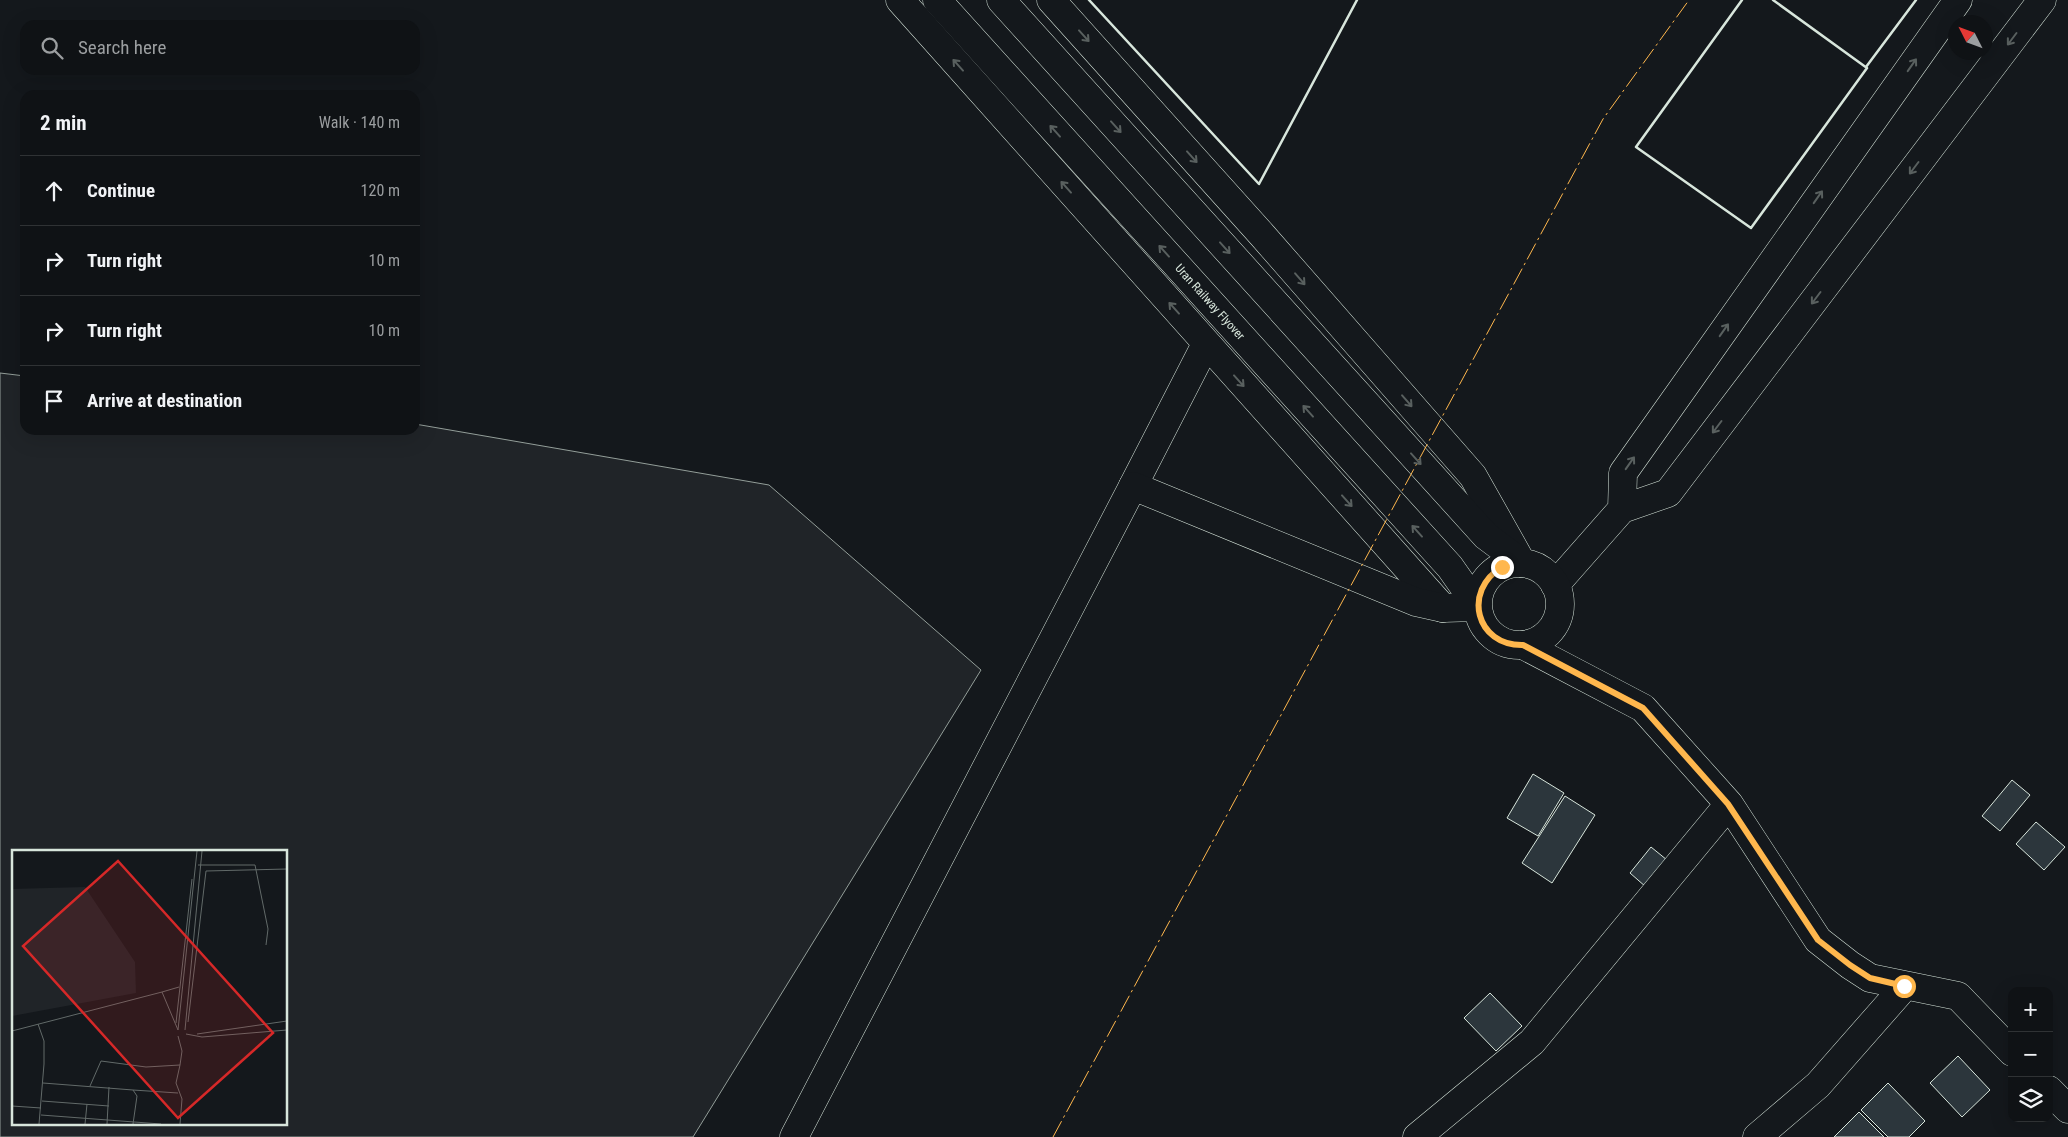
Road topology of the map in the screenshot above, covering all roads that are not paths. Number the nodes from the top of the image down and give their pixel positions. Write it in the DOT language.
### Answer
graph roads {
  1 [pos="900,0"];
  2 [pos="937,0"];
  3 [pos="1001,0"];
  4 [pos="1051,0"];
  5 [pos="1958,0"];
  6 [pos="2042,0"];
  7 [pos="1206,344"];
  8 [pos="1133,486"];
  9 [pos="1622,509"];
  10 [pos="1522,563"];
  11 [pos="1555,585"];
  12 [pos="1478,607"];
  13 [pos="1443,608"];
  14 [pos="1523,645"];
  15 [pos="1728,804"];
  16 [pos="1904,986"];
  17 [pos="2008,1048"];
  18 [pos="2053,1094"];
  19 [pos="2068,1109"];
  20 [pos="794,1137"];
  21 [pos="1417,1137"];
  22 [pos="1757,1137"];
  7 -- 1 [label="street, one-way"];
  12 -- 2 [label="street, Uran Railway Flyover, one-way"];
  3 -- 10 [label="street, one-way"];
  4 -- 10 [label="street, one-way"];
  9 -- 5 [label="street, one-way"];
  6 -- 9 [label="street, one-way"];
  7 -- 8 [label="street"];
  7 -- 13 [label="street, one-way"];
  8 -- 13 [label="street"];
  8 -- 20 [label="street"];
  9 -- 11 [label="street"];
  10 -- 11 [label="street"];
  10 -- 12 [label="street"];
  11 -- 14 [label="street"];
  12 -- 13 [label="street"];
  12 -- 14 [label="street"];
  14 -- 15 [label="street"];
  15 -- 16 [label="street"];
  15 -- 21 [label="street"];
  16 -- 17 [label="street"];
  16 -- 22 [label="street"];
  18 -- 19 [label="street"];
}
